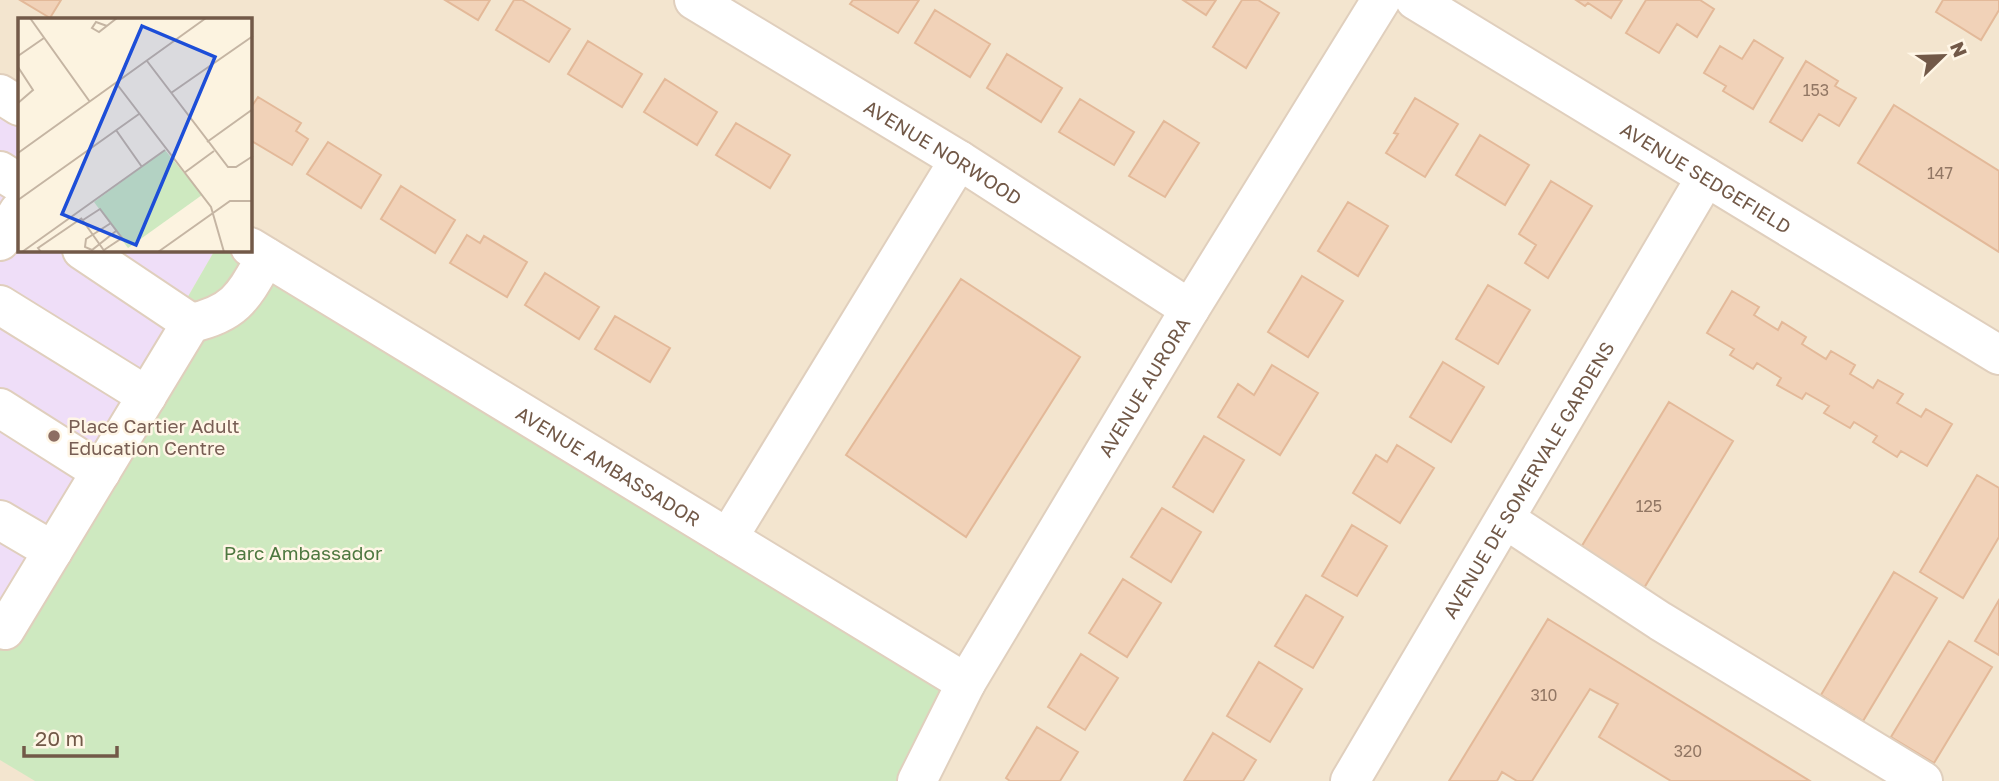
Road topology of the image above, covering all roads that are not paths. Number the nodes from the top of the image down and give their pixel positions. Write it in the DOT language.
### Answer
graph roads {
  1 [pos="694,0"];
  2 [pos="1381,0"];
  3 [pos="1415,0"];
  4 [pos="0,94"];
  5 [pos="18,105"];
  6 [pos="959,160"];
  7 [pos="0,171"];
  8 [pos="1706,177"];
  9 [pos="18,182"];
  10 [pos="18,213"];
  11 [pos="0,242"];
  12 [pos="85,252"];
  13 [pos="258,252"];
  14 [pos="0,305"];
  15 [pos="1190,309"];
  16 [pos="191,323"];
  17 [pos="1999,355"];
  18 [pos="147,396"];
  19 [pos="0,408"];
  20 [pos="101,472"];
  21 [pos="1505,519"];
  22 [pos="0,520"];
  23 [pos="728,538"];
  24 [pos="53,551"];
  25 [pos="0,627"];
  26 [pos="967,683"];
  27 [pos="917,781"];
  28 [pos="1350,781"];
  29 [pos="1923,781"];
  1 -- 6 [label="street, AVENUE NORWOOD"];
  2 -- 15 [label="street, AVENUE AURORA"];
  3 -- 8 [label="street, AVENUE SEDGEFIELD"];
  4 -- 5 [label="street"];
  6 -- 15 [label="street, AVENUE NORWOOD"];
  6 -- 23 [label="street"];
  7 -- 9 [label="street"];
  8 -- 17 [label="street, AVENUE SEDGEFIELD"];
  8 -- 21 [label="street, AVENUE DE SOMERVALE GARDENS"];
  10 -- 11 [label="street"];
  12 -- 16 [label="street"];
  13 -- 16 [label="street"];
  13 -- 23 [label="street, AVENUE AMBASSADOR"];
  14 -- 18 [label="street"];
  15 -- 26 [label="street, AVENUE AURORA"];
  16 -- 18 [label="street"];
  18 -- 20 [label="street"];
  19 -- 20 [label="street"];
  20 -- 24 [label="street"];
  21 -- 28 [label="street, AVENUE DE SOMERVALE GARDENS"];
  21 -- 29 [label="street"];
  22 -- 24 [label="street"];
  23 -- 26 [label="street, AVENUE AMBASSADOR"];
  24 -- 25 [label="street"];
  26 -- 27 [label="street, AVENUE AURORA"];
}
